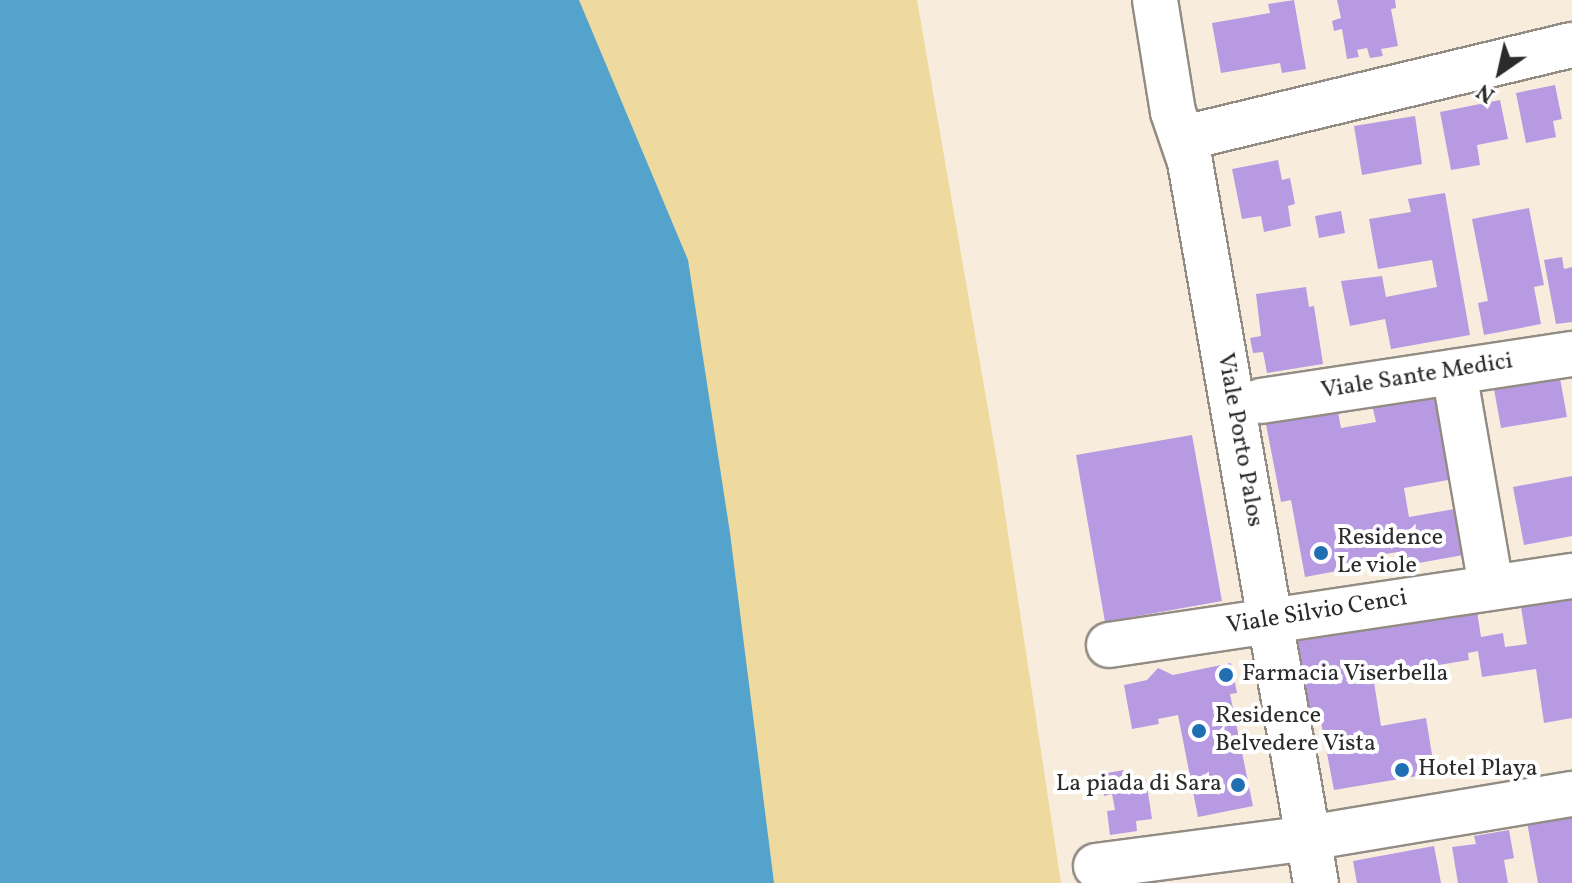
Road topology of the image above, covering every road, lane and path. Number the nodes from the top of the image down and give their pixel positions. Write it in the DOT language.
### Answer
graph roads {
  1 [pos="1155,0"];
  2 [pos="1572,45"];
  3 [pos="1184,138"];
  4 [pos="1572,354"];
  5 [pos="1454,372"];
  6 [pos="1261,401"];
  7 [pos="1572,576"];
  8 [pos="1491,586"];
  9 [pos="1270,619"];
  10 [pos="1109,645"];
  11 [pos="1572,794"];
  12 [pos="1308,838"];
  13 [pos="1096,866"];
  14 [pos="1316,883"];
  1 -- 3 [label="street, Viale Porto Palos"];
  2 -- 3 [label="street"];
  3 -- 9 [label="street, Viale Porto Palos"];
  4 -- 5 [label="street, Viale Sante Medici"];
  5 -- 6 [label="street, Viale Sante Medici"];
  5 -- 8 [label="street"];
  7 -- 8 [label="street, Viale Silvio Cenci"];
  8 -- 9 [label="street, Viale Silvio Cenci"];
  9 -- 10 [label="street, Viale Silvio Cenci"];
  9 -- 12 [label="street, Viale Porto Palos"];
  11 -- 12 [label="street"];
  12 -- 13 [label="street"];
  12 -- 14 [label="street, Viale Porto Palos"];
}
